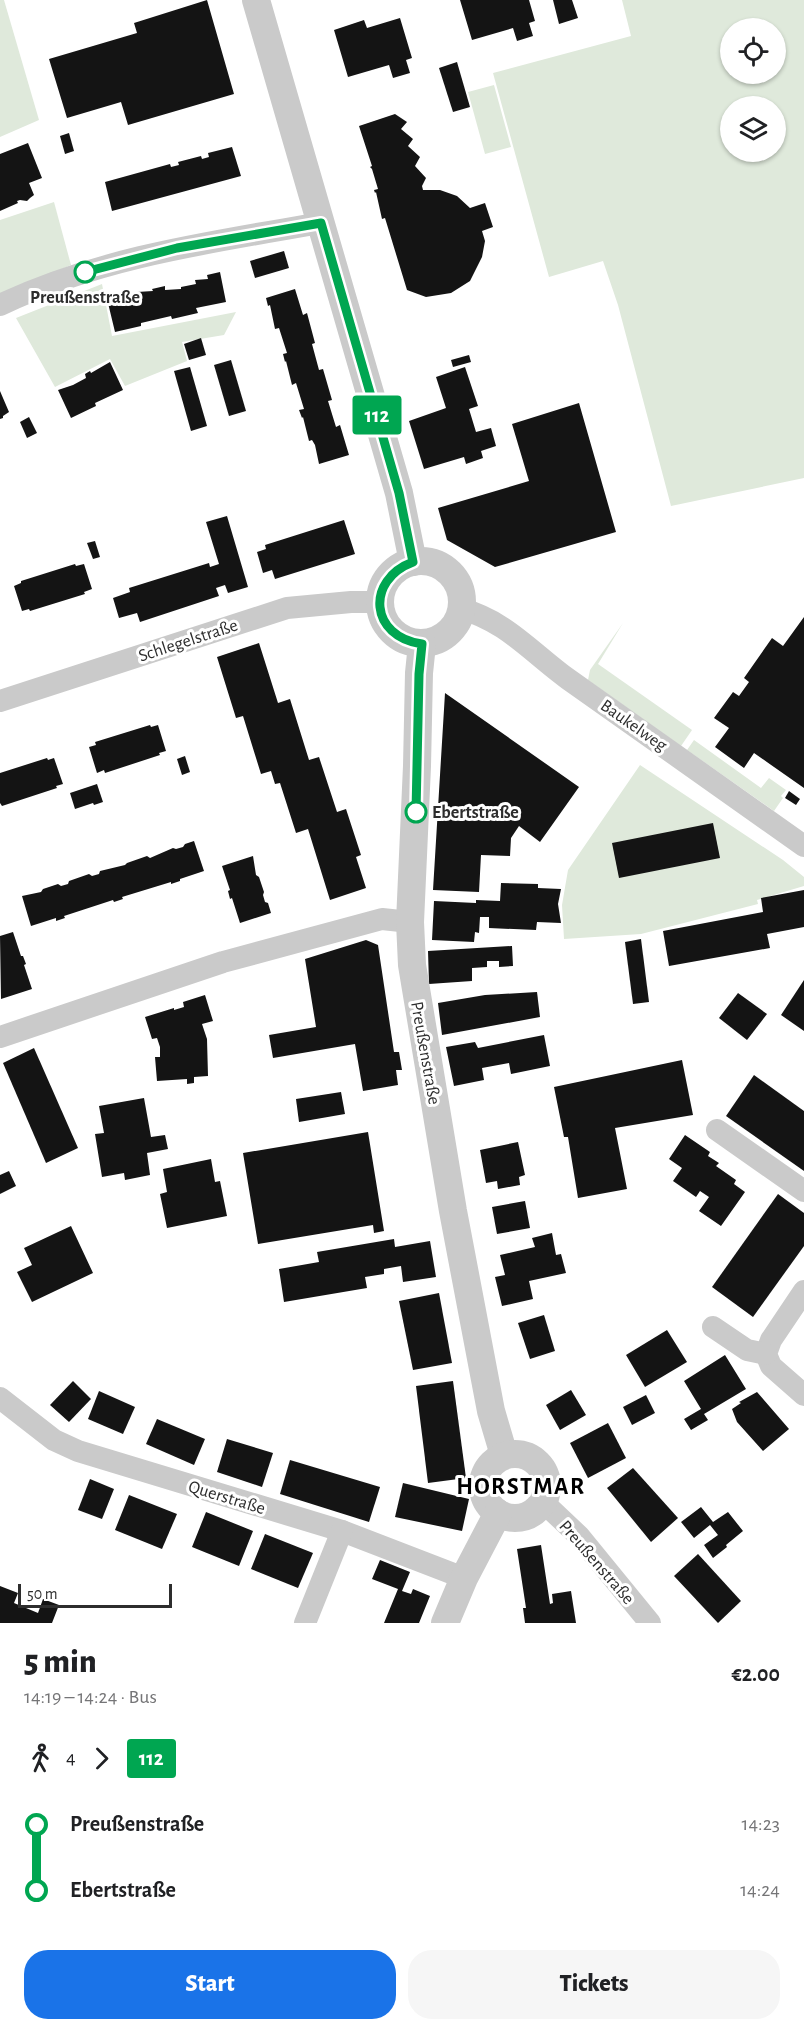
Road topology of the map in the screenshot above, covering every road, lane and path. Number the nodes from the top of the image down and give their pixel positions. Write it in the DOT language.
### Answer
graph roads {
  1 [pos="256,0"];
  2 [pos="321,223"];
  3 [pos="0,305"];
  4 [pos="413,562"];
  5 [pos="379,602"];
  6 [pos="461,609"];
  7 [pos="422,644"];
  8 [pos="0,701"];
  9 [pos="804,846"];
  10 [pos="410,922"];
  11 [pos="0,1037"];
  12 [pos="717,1130"];
  13 [pos="804,1191"];
  14 [pos="804,1291"];
  15 [pos="712,1327"];
  16 [pos="766,1354"];
  17 [pos="804,1395"];
  18 [pos="0,1398"];
  19 [pos="504,1455"];
  20 [pos="543,1502"];
  21 [pos="498,1513"];
  22 [pos="342,1531"];
  23 [pos="464,1578"];
  24 [pos="305,1623"];
  25 [pos="445,1623"];
  26 [pos="650,1623"];
  1 -- 2 [label="street"];
  2 -- 3 [label="street"];
  2 -- 4 [label="street"];
  4 -- 5 [label="street"];
  4 -- 6 [label="street"];
  5 -- 7 [label="street"];
  5 -- 8 [label="street, Schlegelstraße"];
  6 -- 7 [label="street"];
  6 -- 9 [label="street, Baukelweg"];
  7 -- 10 [label="street, Preußenstraße"];
  10 -- 11 [label="street"];
  10 -- 19 [label="street, Preußenstraße"];
  12 -- 13 [label="street"];
  14 -- 16 [label="street"];
  15 -- 16 [label="street"];
  16 -- 17 [label="street"];
  18 -- 22 [label="street, Querstraße"];
  19 -- 20 [label="street"];
  19 -- 21 [label="street"];
  20 -- 21 [label="street"];
  20 -- 26 [label="street, Preußenstraße"];
  21 -- 23 [label="street"];
  22 -- 23 [label="street, Querstraße"];
  22 -- 24 [label="street"];
  23 -- 25 [label="street"];
}
